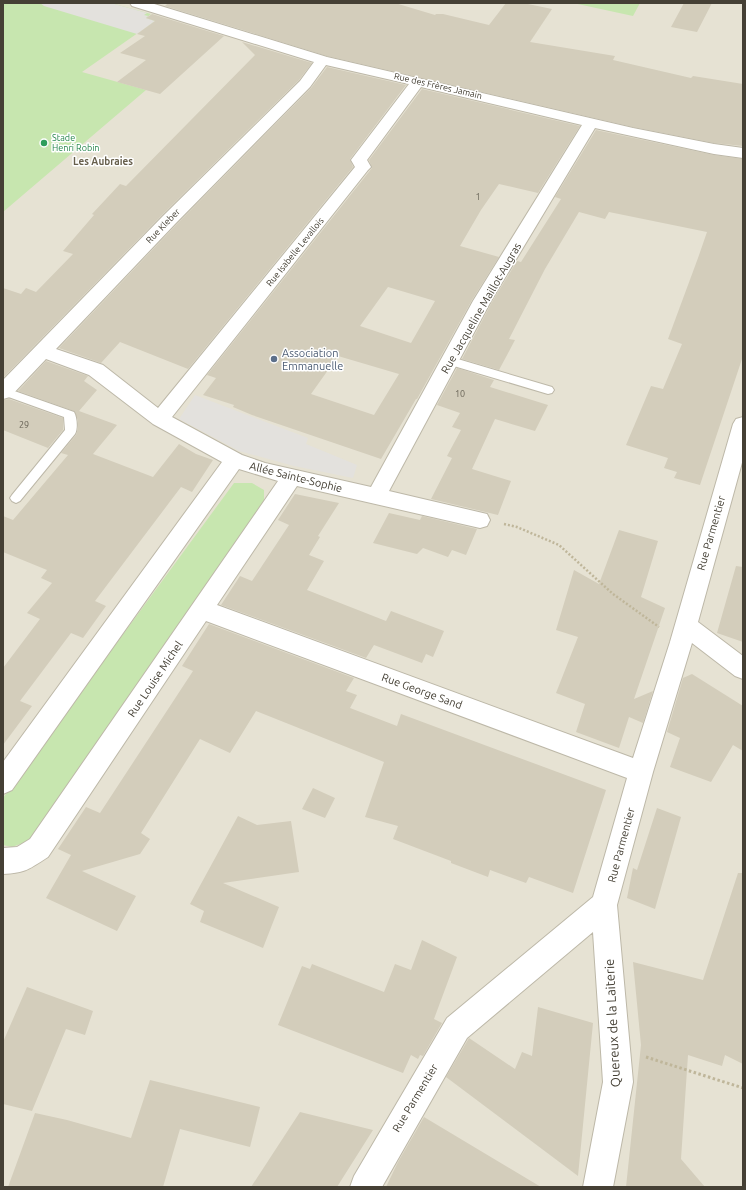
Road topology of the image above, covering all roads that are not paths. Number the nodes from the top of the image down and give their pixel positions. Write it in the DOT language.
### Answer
graph roads {
  1 [pos="137,3"];
  2 [pos="323,60"];
  3 [pos="418,82"];
  4 [pos="591,122"];
  5 [pos="743,153"];
  6 [pos="43,351"];
  7 [pos="452,358"];
  8 [pos="548,390"];
  9 [pos="3,391"];
  10 [pos="160,419"];
  11 [pos="741,439"];
  12 [pos="235,460"];
  13 [pos="292,477"];
  14 [pos="376,497"];
  15 [pos="16,498"];
  16 [pos="480,520"];
  17 [pos="203,610"];
  18 [pos="683,634"];
  19 [pos="743,669"];
  20 [pos="641,772"];
  21 [pos="3,782"];
  22 [pos="3,861"];
  23 [pos="604,905"];
  24 [pos="365,1187"];
  25 [pos="598,1187"];
  1 -- 2 [label="street, Rue des Frères Jamain"];
  2 -- 3 [label="street, Rue des Frères Jamain"];
  2 -- 6 [label="street, Rue Kleber"];
  3 -- 4 [label="street, Rue des Frères Jamain"];
  3 -- 10 [label="street, Rue Isabelle Levallois"];
  4 -- 5 [label="street, Rue des Frères Jamain"];
  4 -- 7 [label="street, Rue Jacqueline Maillot-Augras"];
  6 -- 9 [label="street, Rue Kleber"];
  6 -- 10 [label="street, Allée Sainte-Sophie"];
  7 -- 8 [label="lane"];
  7 -- 14 [label="street, Rue Jacqueline Maillot-Augras"];
  9 -- 15 [label="lane"];
  10 -- 12 [label="street, Allée Sainte-Sophie"];
  11 -- 18 [label="street, Rue Parmentier"];
  12 -- 13 [label="street, Allée Sainte-Sophie"];
  12 -- 21 [label="street"];
  13 -- 14 [label="street, Allée Sainte-Sophie"];
  13 -- 17 [label="street, Rue Louise Michel"];
  14 -- 16 [label="street, Allée Sainte-Sophie"];
  17 -- 20 [label="street, Rue George Sand"];
  17 -- 22 [label="street, Rue Louise Michel"];
  18 -- 19 [label="street"];
  18 -- 20 [label="street, Rue Parmentier"];
  20 -- 23 [label="street, Rue Parmentier"];
  23 -- 24 [label="street, Rue Parmentier"];
  23 -- 25 [label="street, Quereux de la Laiterie"];
}
